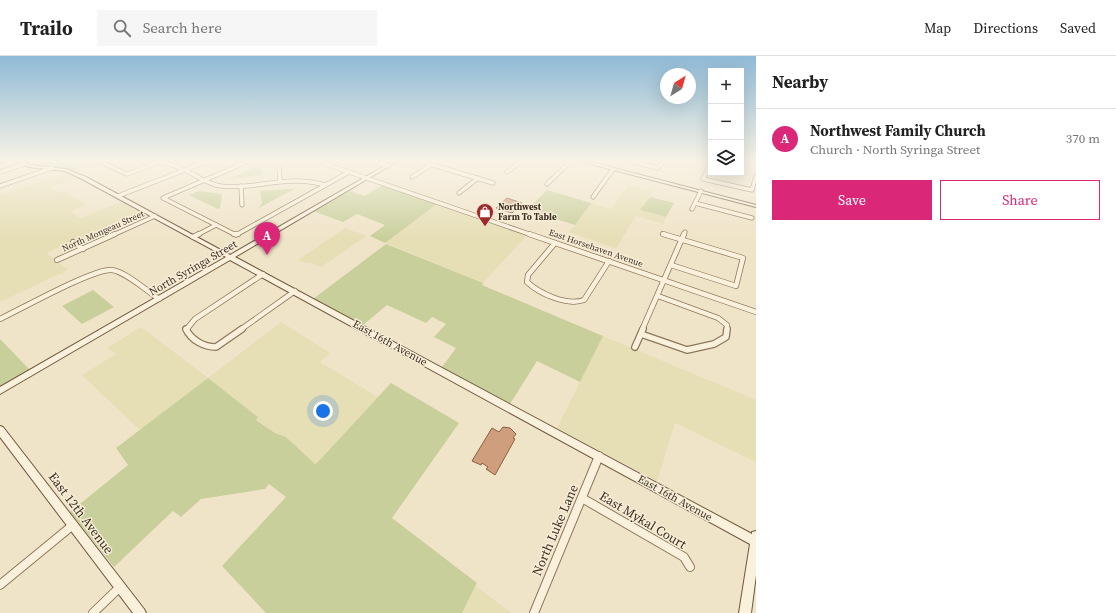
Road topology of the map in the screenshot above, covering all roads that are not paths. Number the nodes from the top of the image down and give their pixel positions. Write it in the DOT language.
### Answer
graph roads {
  1 [pos="241,186"];
  2 [pos="101,187"];
  3 [pos="141,187"];
  4 [pos="187,187"];
  5 [pos="321,187"];
  6 [pos="351,187"];
  7 [pos="392,187"];
  8 [pos="467,187"];
  9 [pos="600,187"];
  10 [pos="684,187"];
  11 [pos="739,187"];
  12 [pos="753,187"];
  13 [pos="701,191"];
  14 [pos="459,193"];
  15 [pos="118,196"];
  16 [pos="593,197"];
  17 [pos="695,203"];
  18 [pos="242,205"];
  19 [pos="756,206"];
  20 [pos="692,209"];
  21 [pos="155,216"];
  22 [pos="752,218"];
  23 [pos="216,225"];
  24 [pos="685,232"];
  25 [pos="662,234"];
  26 [pos="193,237"];
  27 [pos="682,240"];
  28 [pos="73,242"];
  29 [pos="555,243"];
  30 [pos="84,249"];
  31 [pos="231,257"];
  32 [pos="57,260"];
  33 [pos="609,261"];
  34 [pos="671,264"];
  35 [pos="263,274"];
  36 [pos="664,280"];
  37 [pos="295,291"];
  38 [pos="658,296"];
  39 [pos="159,299"];
  40 [pos="756,312"];
  41 [pos="0,319"];
  42 [pos="641,334"];
  43 [pos="635,347"];
  44 [pos="0,391"];
  45 [pos="0,430"];
  46 [pos="599,456"];
  47 [pos="582,498"];
  48 [pos="73,525"];
  49 [pos="756,536"];
  50 [pos="756,542"];
  51 [pos="690,567"];
  52 [pos="0,585"];
  53 [pos="120,587"];
  54 [pos="93,613"];
  55 [pos="140,613"];
  56 [pos="534,613"];
  57 [pos="744,613"];
  1 -- 18 [label="street"];
  2 -- 15 [label="street, East 16th Avenue"];
  3 -- 15 [label="street"];
  4 -- 23 [label="street"];
  5 -- 23 [label="street"];
  6 -- 31 [label="street, North Syringa Street"];
  7 -- 29 [label="street, East Horsehaven Avenue"];
  8 -- 14 [label="street"];
  9 -- 16 [label="street"];
  10 -- 13 [label="street"];
  11 -- 12 [label="street"];
  13 -- 17 [label="street"];
  13 -- 19 [label="street"];
  15 -- 21 [label="street, East 16th Avenue"];
  17 -- 20 [label="street"];
  17 -- 22 [label="street"];
  21 -- 26 [label="street, East 16th Avenue"];
  21 -- 30 [label="street, North Mongeau Street"];
  23 -- 26 [label="street"];
  24 -- 27 [label="street"];
  25 -- 27 [label="street"];
  26 -- 31 [label="street, East 16th Avenue"];
  27 -- 34 [label="street"];
  27 -- 34 [label="street"];
  28 -- 30 [label="street"];
  29 -- 33 [label="street, East Horsehaven Avenue"];
  29 -- 33 [label="street"];
  30 -- 32 [label="street, North Mongeau Street"];
  31 -- 35 [label="street, East 16th Avenue"];
  31 -- 39 [label="street, North Syringa Street"];
  33 -- 36 [label="street, East Horsehaven Avenue"];
  34 -- 36 [label="street"];
  35 -- 37 [label="street, East 16th Avenue"];
  35 -- 37 [label="street"];
  36 -- 38 [label="street"];
  36 -- 40 [label="street, East Horsehaven Avenue"];
  37 -- 46 [label="street, East 16th Avenue"];
  38 -- 42 [label="street"];
  38 -- 42 [label="street"];
  39 -- 41 [label="street"];
  39 -- 44 [label="street, North Syringa Street"];
  42 -- 43 [label="street"];
  45 -- 48 [label="street, East 12th Avenue"];
  46 -- 47 [label="street, North Luke Lane"];
  46 -- 50 [label="street, East 16th Avenue"];
  47 -- 51 [label="street, East Mykal Court"];
  47 -- 56 [label="street, North Luke Lane"];
  48 -- 52 [label="street"];
  48 -- 53 [label="street, East 12th Avenue"];
  49 -- 50 [label="street"];
  50 -- 57 [label="street"];
  53 -- 54 [label="street"];
  53 -- 55 [label="street, East 12th Avenue"];
}
